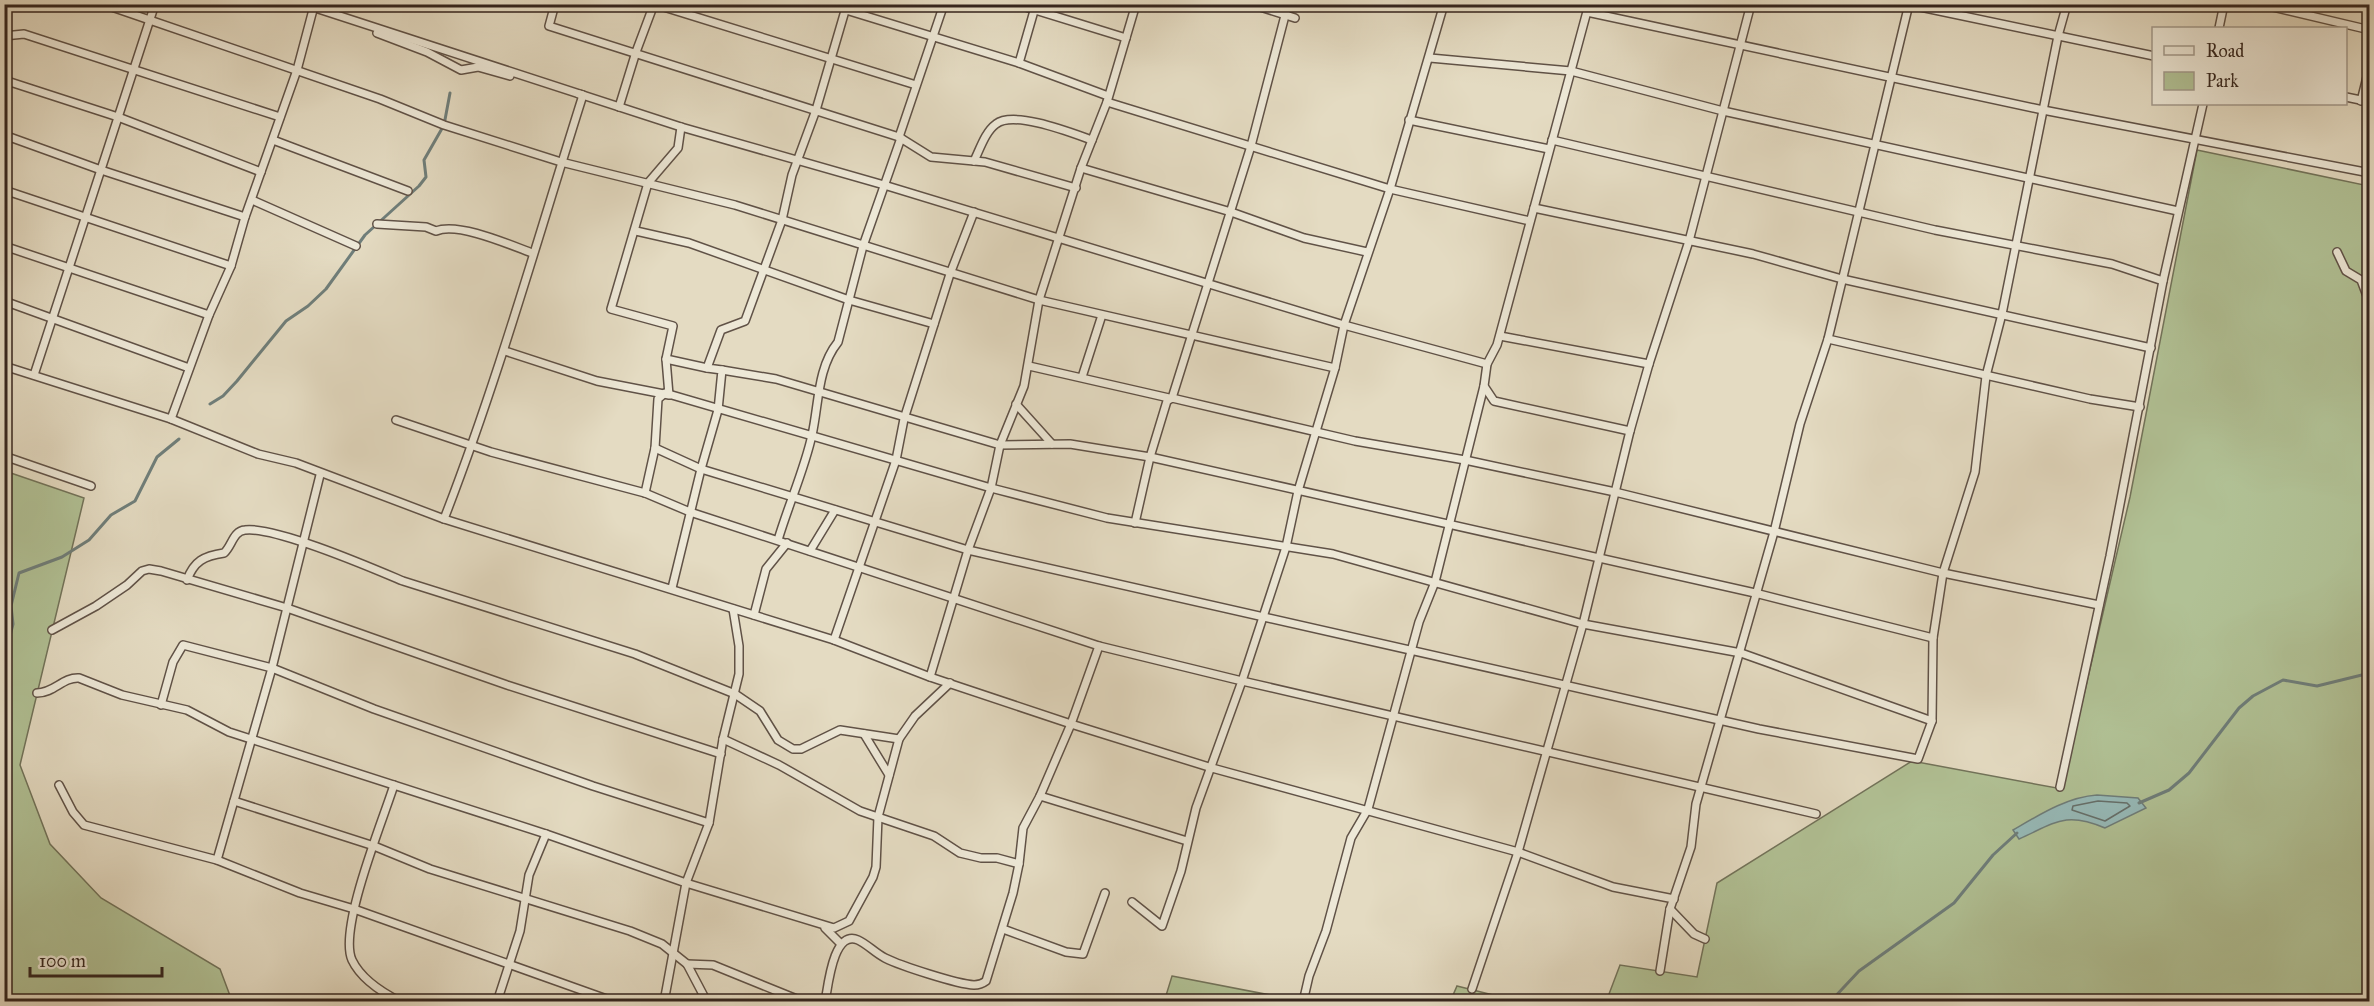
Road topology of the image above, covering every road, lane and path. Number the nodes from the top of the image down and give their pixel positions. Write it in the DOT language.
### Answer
graph roads {
  1 [pos="103,4"];
  2 [pos="155,4"];
  3 [pos="303,4"];
  4 [pos="555,4"];
  5 [pos="944,4"];
  6 [pos="1016,4"];
  7 [pos="1136,4"];
  8 [pos="1251,4"];
  9 [pos="1288,4"];
  10 [pos="1444,4"];
  11 [pos="1751,4"];
  12 [pos="2067,4"];
  13 [pos="2224,4"];
  14 [pos="2260,4"];
  15 [pos="654,5"];
  16 [pos="1908,5"];
  17 [pos="314,6"];
  18 [pos="846,7"];
  19 [pos="1035,8"];
  20 [pos="1588,8"];
  21 [pos="1284,15"];
  22 [pos="1295,18"];
  23 [pos="150,21"];
  24 [pos="2219,27"];
  25 [pos="2370,30"];
  26 [pos="4,36"];
  27 [pos="2058,36"];
  28 [pos="931,37"];
  29 [pos="1126,38"];
  30 [pos="1742,44"];
  31 [pos="636,52"];
  32 [pos="2152,56"];
  33 [pos="1430,58"];
  34 [pos="830,60"];
  35 [pos="1019,63"];
  36 [pos="2370,65"];
  37 [pos="134,68"];
  38 [pos="297,70"];
  39 [pos="1571,71"];
  40 [pos="1892,77"];
  41 [pos="4,80"];
  42 [pos="916,85"];
  43 [pos="583,95"];
  44 [pos="2347,97"];
  45 [pos="1107,99"];
  46 [pos="2361,101"];
  47 [pos="2370,102"];
  48 [pos="2203,105"];
  49 [pos="620,107"];
  50 [pos="816,110"];
  51 [pos="2043,110"];
  52 [pos="1723,111"];
  53 [pos="118,117"];
  54 [pos="280,117"];
  55 [pos="1409,120"];
  56 [pos="681,127"];
  57 [pos="4,135"];
  58 [pos="900,137"];
  59 [pos="2194,139"];
  60 [pos="273,140"];
  61 [pos="1092,140"];
  62 [pos="1552,140"];
  63 [pos="1876,143"];
  64 [pos="1251,146"];
  65 [pos="1549,149"];
  66 [pos="800,160"];
  67 [pos="974,161"];
  68 [pos="561,162"];
  69 [pos="1081,168"];
  70 [pos="101,170"];
  71 [pos="261,171"];
  72 [pos="2370,174"];
  73 [pos="1704,176"];
  74 [pos="2029,180"];
  75 [pos="648,183"];
  76 [pos="884,185"];
  77 [pos="1076,188"];
  78 [pos="1390,189"];
  79 [pos="4,190"];
  80 [pos="408,191"];
  81 [pos="252,200"];
  82 [pos="1534,208"];
  83 [pos="1859,211"];
  84 [pos="2178,211"];
  85 [pos="974,212"];
  86 [pos="1231,212"];
  87 [pos="245,217"];
  88 [pos="87,219"];
  89 [pos="782,220"];
  90 [pos="1530,220"];
  91 [pos="377,224"];
  92 [pos="636,231"];
  93 [pos="1058,237"];
  94 [pos="1689,241"];
  95 [pos="4,246"];
  96 [pos="356,246"];
  97 [pos="863,246"];
  98 [pos="2015,247"];
  99 [pos="1367,252"];
  100 [pos="2337,252"];
  101 [pos="532,253"];
  102 [pos="231,266"];
  103 [pos="68,269"];
  104 [pos="765,270"];
  105 [pos="950,274"];
  106 [pos="1842,279"];
  107 [pos="2163,281"];
  108 [pos="1206,283"];
  109 [pos="849,300"];
  110 [pos="1038,300"];
  111 [pos="4,301"];
  112 [pos="2370,304"];
  113 [pos="2002,314"];
  114 [pos="209,315"];
  115 [pos="1101,315"];
  116 [pos="52,317"];
  117 [pos="934,324"];
  118 [pos="1344,325"];
  119 [pos="1194,335"];
  120 [pos="1500,336"];
  121 [pos="1828,339"];
  122 [pos="2151,348"];
  123 [pos="504,351"];
  124 [pos="666,359"];
  125 [pos="1487,364"];
  126 [pos="1649,364"];
  127 [pos="4,366"];
  128 [pos="1029,366"];
  129 [pos="189,368"];
  130 [pos="706,368"];
  131 [pos="1335,368"];
  132 [pos="722,370"];
  133 [pos="34,375"];
  134 [pos="1986,376"];
  135 [pos="1082,377"];
  136 [pos="1484,386"];
  137 [pos="819,393"];
  138 [pos="669,395"];
  139 [pos="1171,398"];
  140 [pos="1016,404"];
  141 [pos="2140,407"];
  142 [pos="718,410"];
  143 [pos="904,419"];
  144 [pos="171,420"];
  145 [pos="396,420"];
  146 [pos="1316,429"];
  147 [pos="1630,431"];
  148 [pos="812,436"];
  149 [pos="1052,444"];
  150 [pos="1000,445"];
  151 [pos="472,446"];
  152 [pos="655,448"];
  153 [pos="4,456"];
  154 [pos="1150,456"];
  155 [pos="896,460"];
  156 [pos="1465,460"];
  157 [pos="701,469"];
  158 [pos="320,475"];
  159 [pos="91,486"];
  160 [pos="991,488"];
  161 [pos="1298,491"];
  162 [pos="1615,492"];
  163 [pos="645,493"];
  164 [pos="790,496"];
  165 [pos="835,510"];
  166 [pos="690,512"];
  167 [pos="444,519"];
  168 [pos="873,521"];
  169 [pos="1135,523"];
  170 [pos="1449,525"];
  171 [pos="1774,532"];
  172 [pos="778,540"];
  173 [pos="302,543"];
  174 [pos="787,543"];
  175 [pos="1286,547"];
  176 [pos="968,550"];
  177 [pos="810,551"];
  178 [pos="1598,558"];
  179 [pos="859,567"];
  180 [pos="1943,573"];
  181 [pos="188,580"];
  182 [pos="1435,582"];
  183 [pos="672,588"];
  184 [pos="1755,593"];
  185 [pos="954,599"];
  186 [pos="2099,605"];
  187 [pos="287,608"];
  188 [pos="733,609"];
  189 [pos="754,615"];
  190 [pos="1263,616"];
  191 [pos="1583,624"];
  192 [pos="52,630"];
  193 [pos="1933,638"];
  194 [pos="834,640"];
  195 [pos="1099,646"];
  196 [pos="1412,651"];
  197 [pos="1741,653"];
  198 [pos="272,668"];
  199 [pos="930,677"];
  200 [pos="1242,681"];
  201 [pos="950,683"];
  202 [pos="1565,684"];
  203 [pos="37,693"];
  204 [pos="735,694"];
  205 [pos="161,705"];
  206 [pos="1393,714"];
  207 [pos="1719,720"];
  208 [pos="1932,721"];
  209 [pos="1071,724"];
  210 [pos="864,734"];
  211 [pos="252,738"];
  212 [pos="899,738"];
  213 [pos="723,739"];
  214 [pos="1546,751"];
  215 [pos="721,754"];
  216 [pos="1212,768"];
  217 [pos="889,775"];
  218 [pos="59,784"];
  219 [pos="394,785"];
  220 [pos="2060,787"];
  221 [pos="1701,788"];
  222 [pos="1040,796"];
  223 [pos="234,801"];
  224 [pos="1368,809"];
  225 [pos="1816,814"];
  226 [pos="878,817"];
  227 [pos="709,823"];
  228 [pos="546,834"];
  229 [pos="1187,841"];
  230 [pos="374,846"];
  231 [pos="1518,852"];
  232 [pos="217,860"];
  233 [pos="1019,864"];
  234 [pos="686,883"];
  235 [pos="1105,893"];
  236 [pos="524,899"];
  237 [pos="1674,899"];
  238 [pos="1132,902"];
  239 [pos="354,909"];
  240 [pos="1670,909"];
  241 [pos="849,921"];
  242 [pos="823,926"];
  243 [pos="1003,929"];
  244 [pos="851,939"];
  245 [pos="1705,939"];
  246 [pos="841,944"];
  247 [pos="673,953"];
  248 [pos="510,963"];
  249 [pos="687,964"];
  250 [pos="1660,971"];
  251 [pos="1472,988"];
  252 [pos="401,1002"];
  253 [pos="496,1002"];
  254 [pos="615,1002"];
  255 [pos="664,1002"];
  256 [pos="707,1002"];
  257 [pos="804,1002"];
  258 [pos="825,1002"];
  259 [pos="1303,1002"];
  1 -- 23 [label="street"];
  2 -- 23 [label="street"];
  3 -- 17 [label="street"];
  4 -- 31 [label="street"];
  5 -- 28 [label="street"];
  6 -- 19 [label="street"];
  7 -- 29 [label="street"];
  8 -- 21 [label="street"];
  9 -- 21 [label="street"];
  10 -- 33 [label="street"];
  11 -- 30 [label="street"];
  12 -- 27 [label="street"];
  13 -- 24 [label="street"];
  14 -- 25 [label="street"];
  15 -- 31 [label="street"];
  15 -- 34 [label="street"];
  16 -- 27 [label="street"];
  16 -- 40 [label="street"];
  17 -- 38 [label="street"];
  17 -- 43 [label="street"];
  17 -- 43 [label="street"];
  18 -- 28 [label="street"];
  18 -- 34 [label="street"];
  19 -- 29 [label="street"];
  19 -- 35 [label="street"];
  20 -- 30 [label="street"];
  20 -- 39 [label="street"];
  21 -- 22 [label="street"];
  21 -- 64 [label="street"];
  23 -- 37 [label="street"];
  23 -- 38 [label="street"];
  26 -- 37 [label="street"];
  27 -- 32 [label="street"];
  27 -- 51 [label="street"];
  28 -- 35 [label="street"];
  28 -- 42 [label="street"];
  29 -- 45 [label="street"];
  30 -- 40 [label="street"];
  30 -- 52 [label="street"];
  31 -- 49 [label="street"];
  31 -- 50 [label="street"];
  33 -- 39 [label="street"];
  33 -- 55 [label="street"];
  34 -- 42 [label="street"];
  34 -- 50 [label="street"];
  35 -- 45 [label="street"];
  36 -- 46 [label="street"];
  37 -- 53 [label="street"];
  37 -- 54 [label="street"];
  38 -- 54 [label="street"];
  38 -- 68 [label="street"];
  39 -- 52 [label="street"];
  39 -- 62 [label="street"];
  40 -- 51 [label="street"];
  40 -- 63 [label="street"];
  41 -- 53 [label="street"];
  42 -- 58 [label="street"];
  43 -- 49 [label="street"];
  43 -- 68 [label="street"];
  44 -- 46 [label="street"];
  45 -- 61 [label="street"];
  45 -- 64 [label="street"];
  46 -- 47 [label="street"];
  48 -- 59 [label="street"];
  49 -- 56 [label="street"];
  50 -- 58 [label="street"];
  50 -- 66 [label="street"];
  51 -- 59 [label="street"];
  51 -- 74 [label="street"];
  52 -- 63 [label="street"];
  52 -- 73 [label="street"];
  53 -- 70 [label="street"];
  53 -- 71 [label="street"];
  54 -- 60 [label="street"];
  55 -- 65 [label="street"];
  55 -- 78 [label="street"];
  56 -- 66 [label="street"];
  56 -- 75 [label="street"];
  57 -- 70 [label="street"];
  58 -- 67 [label="street"];
  58 -- 76 [label="street"];
  59 -- 72 [label="street"];
  59 -- 84 [label="street"];
  60 -- 71 [label="street"];
  60 -- 80 [label="street"];
  61 -- 67 [label="street"];
  61 -- 69 [label="street"];
  62 -- 65 [label="street"];
  62 -- 73 [label="street"];
  63 -- 74 [label="street"];
  63 -- 83 [label="street"];
  64 -- 78 [label="street"];
  64 -- 86 [label="street"];
  65 -- 82 [label="street"];
  66 -- 76 [label="street"];
  66 -- 89 [label="street"];
  67 -- 77 [label="street"];
  68 -- 75 [label="street"];
  68 -- 101 [label="street"];
  69 -- 77 [label="street"];
  69 -- 86 [label="street"];
  70 -- 87 [label="street"];
  70 -- 88 [label="street"];
  71 -- 81 [label="street"];
  73 -- 83 [label="street"];
  73 -- 94 [label="street"];
  74 -- 84 [label="street"];
  74 -- 98 [label="street"];
  75 -- 89 [label="street"];
  75 -- 92 [label="street"];
  76 -- 85 [label="street"];
  76 -- 97 [label="street"];
  77 -- 93 [label="street"];
  78 -- 90 [label="street"];
  78 -- 99 [label="street"];
  79 -- 88 [label="street"];
  81 -- 87 [label="street"];
  81 -- 96 [label="street"];
  82 -- 90 [label="street"];
  82 -- 94 [label="street"];
  83 -- 98 [label="street"];
  83 -- 106 [label="street"];
  84 -- 107 [label="street"];
  85 -- 93 [label="street"];
  85 -- 105 [label="street"];
  86 -- 99 [label="street"];
  86 -- 108 [label="street"];
  87 -- 102 [label="street"];
  88 -- 102 [label="street"];
  88 -- 103 [label="street"];
  89 -- 97 [label="street"];
  89 -- 104 [label="street"];
  90 -- 120 [label="street"];
  91 -- 101 [label="street"];
  92 -- 104 [label="street"];
  92 -- 124 [label="street"];
  93 -- 108 [label="street"];
  93 -- 110 [label="street"];
  94 -- 106 [label="street"];
  94 -- 126 [label="street"];
  95 -- 103 [label="street"];
  97 -- 105 [label="street"];
  97 -- 109 [label="street"];
  98 -- 107 [label="street"];
  98 -- 113 [label="street"];
  99 -- 118 [label="street"];
  100 -- 112 [label="street"];
  101 -- 123 [label="street"];
  102 -- 114 [label="street"];
  103 -- 114 [label="street"];
  103 -- 116 [label="street"];
  104 -- 109 [label="street"];
  104 -- 130 [label="street"];
  105 -- 110 [label="street"];
  105 -- 117 [label="street"];
  106 -- 113 [label="street"];
  106 -- 121 [label="street"];
  107 -- 122 [label="street"];
  108 -- 118 [label="street"];
  108 -- 119 [label="street"];
  109 -- 117 [label="street"];
  109 -- 137 [label="street"];
  110 -- 115 [label="street"];
  110 -- 128 [label="street"];
  111 -- 116 [label="street"];
  113 -- 122 [label="street"];
  113 -- 134 [label="street"];
  114 -- 129 [label="street"];
  115 -- 119 [label="street"];
  115 -- 135 [label="street"];
  116 -- 129 [label="street"];
  116 -- 133 [label="street"];
  117 -- 143 [label="street"];
  118 -- 125 [label="street"];
  118 -- 131 [label="street"];
  119 -- 131 [label="street"];
  119 -- 139 [label="street"];
  120 -- 125 [label="street"];
  120 -- 126 [label="street"];
  121 -- 134 [label="street"];
  121 -- 171 [label="street"];
  122 -- 141 [label="street"];
  123 -- 138 [label="street"];
  123 -- 151 [label="street"];
  124 -- 130 [label="street"];
  124 -- 138 [label="street"];
  125 -- 136 [label="street"];
  126 -- 147 [label="street"];
  127 -- 133 [label="street"];
  128 -- 135 [label="street"];
  128 -- 140 [label="street"];
  129 -- 144 [label="street"];
  130 -- 132 [label="street"];
  131 -- 146 [label="street"];
  132 -- 137 [label="street"];
  132 -- 142 [label="street"];
  133 -- 144 [label="street"];
  134 -- 141 [label="street"];
  134 -- 180 [label="street"];
  135 -- 139 [label="street"];
  136 -- 147 [label="street"];
  136 -- 156 [label="street"];
  137 -- 143 [label="street"];
  137 -- 148 [label="street"];
  138 -- 142 [label="street"];
  138 -- 152 [label="street"];
  139 -- 146 [label="street"];
  139 -- 154 [label="street"];
  140 -- 149 [label="street"];
  140 -- 150 [label="street"];
  141 -- 186 [label="street"];
  142 -- 148 [label="street"];
  142 -- 157 [label="street"];
  143 -- 150 [label="street"];
  143 -- 155 [label="street"];
  144 -- 158 [label="street"];
  145 -- 151 [label="street"];
  146 -- 156 [label="street"];
  146 -- 161 [label="street"];
  147 -- 162 [label="street"];
  148 -- 155 [label="street"];
  148 -- 164 [label="street"];
  149 -- 150 [label="street"];
  149 -- 154 [label="street"];
  150 -- 160 [label="street"];
  151 -- 163 [label="street"];
  151 -- 167 [label="street"];
  152 -- 157 [label="street"];
  152 -- 163 [label="street"];
  153 -- 159 [label="street"];
  154 -- 161 [label="street"];
  154 -- 169 [label="street"];
  155 -- 160 [label="street"];
  155 -- 168 [label="street"];
  156 -- 162 [label="street"];
  156 -- 170 [label="street"];
  157 -- 164 [label="street"];
  157 -- 166 [label="street"];
  158 -- 167 [label="street"];
  158 -- 173 [label="street"];
  160 -- 169 [label="street"];
  160 -- 176 [label="street"];
  161 -- 170 [label="street"];
  161 -- 175 [label="street"];
  162 -- 171 [label="street"];
  162 -- 178 [label="street"];
  163 -- 166 [label="street"];
  164 -- 165 [label="street"];
  164 -- 172 [label="street"];
  165 -- 168 [label="street"];
  165 -- 177 [label="street"];
  166 -- 172 [label="street"];
  166 -- 183 [label="street"];
  167 -- 183 [label="street"];
  168 -- 176 [label="street"];
  168 -- 179 [label="street"];
  169 -- 175 [label="street"];
  170 -- 178 [label="street"];
  170 -- 182 [label="street"];
  171 -- 180 [label="street"];
  171 -- 184 [label="street"];
  172 -- 174 [label="street"];
  173 -- 181 [label="street"];
  173 -- 187 [label="street"];
  173 -- 204 [label="street"];
  174 -- 177 [label="street"];
  174 -- 189 [label="street"];
  175 -- 182 [label="street"];
  175 -- 190 [label="street"];
  176 -- 185 [label="street"];
  176 -- 190 [label="street"];
  177 -- 179 [label="street"];
  178 -- 184 [label="street"];
  178 -- 191 [label="street"];
  179 -- 185 [label="street"];
  179 -- 194 [label="street"];
  180 -- 186 [label="street"];
  180 -- 193 [label="street"];
  181 -- 187 [label="street"];
  181 -- 192 [label="street"];
  182 -- 191 [label="street"];
  182 -- 196 [label="street"];
  183 -- 188 [label="street"];
  184 -- 193 [label="street"];
  184 -- 197 [label="street"];
  185 -- 195 [label="street"];
  185 -- 199 [label="street"];
  186 -- 220 [label="street"];
  187 -- 198 [label="street"];
  187 -- 215 [label="street"];
  188 -- 189 [label="street"];
  188 -- 204 [label="street"];
  189 -- 194 [label="street"];
  190 -- 196 [label="street"];
  190 -- 200 [label="street"];
  191 -- 197 [label="street"];
  191 -- 202 [label="street"];
  193 -- 208 [label="street"];
  194 -- 199 [label="street"];
  195 -- 200 [label="street"];
  195 -- 209 [label="street"];
  196 -- 202 [label="street"];
  196 -- 206 [label="street"];
  197 -- 207 [label="street"];
  197 -- 208 [label="street"];
  198 -- 205 [label="street"];
  198 -- 211 [label="street"];
  198 -- 227 [label="street"];
  199 -- 201 [label="street"];
  200 -- 206 [label="street"];
  200 -- 216 [label="street"];
  201 -- 209 [label="street"];
  201 -- 212 [label="street"];
  202 -- 207 [label="street"];
  202 -- 214 [label="street"];
  203 -- 205 [label="street"];
  204 -- 210 [label="street"];
  204 -- 213 [label="street"];
  205 -- 211 [label="street"];
  206 -- 214 [label="street"];
  206 -- 224 [label="street"];
  207 -- 208 [label="street"];
  207 -- 221 [label="street"];
  209 -- 216 [label="street"];
  209 -- 222 [label="street"];
  210 -- 212 [label="street"];
  210 -- 217 [label="street"];
  211 -- 219 [label="street"];
  211 -- 223 [label="street"];
  212 -- 217 [label="street"];
  213 -- 215 [label="street"];
  213 -- 226 [label="street"];
  214 -- 221 [label="street"];
  214 -- 231 [label="street"];
  215 -- 227 [label="street"];
  216 -- 224 [label="street"];
  216 -- 229 [label="street"];
  217 -- 226 [label="street"];
  218 -- 232 [label="street"];
  219 -- 228 [label="street"];
  219 -- 230 [label="street"];
  221 -- 225 [label="street"];
  221 -- 237 [label="street"];
  222 -- 229 [label="street"];
  222 -- 233 [label="street"];
  223 -- 230 [label="street"];
  223 -- 232 [label="street"];
  224 -- 231 [label="street"];
  224 -- 259 [label="street"];
  226 -- 233 [label="street"];
  226 -- 241 [label="street"];
  227 -- 234 [label="street"];
  228 -- 234 [label="street"];
  228 -- 236 [label="street"];
  229 -- 238 [label="street"];
  230 -- 236 [label="street"];
  230 -- 239 [label="street"];
  231 -- 237 [label="street"];
  231 -- 251 [label="street"];
  232 -- 239 [label="street"];
  233 -- 243 [label="street"];
  234 -- 242 [label="street"];
  234 -- 247 [label="street"];
  235 -- 243 [label="street"];
  236 -- 247 [label="street"];
  236 -- 248 [label="street"];
  237 -- 240 [label="street"];
  239 -- 248 [label="street"];
  239 -- 252 [label="street"];
  240 -- 245 [label="street"];
  240 -- 250 [label="street"];
  241 -- 242 [label="street"];
  241 -- 244 [label="street"];
  242 -- 246 [label="street"];
  243 -- 244 [label="street"];
  244 -- 246 [label="street"];
  246 -- 258 [label="street"];
  247 -- 249 [label="street"];
  247 -- 255 [label="street"];
  248 -- 253 [label="street"];
  248 -- 254 [label="street"];
  249 -- 256 [label="street"];
  249 -- 257 [label="street"];
}
